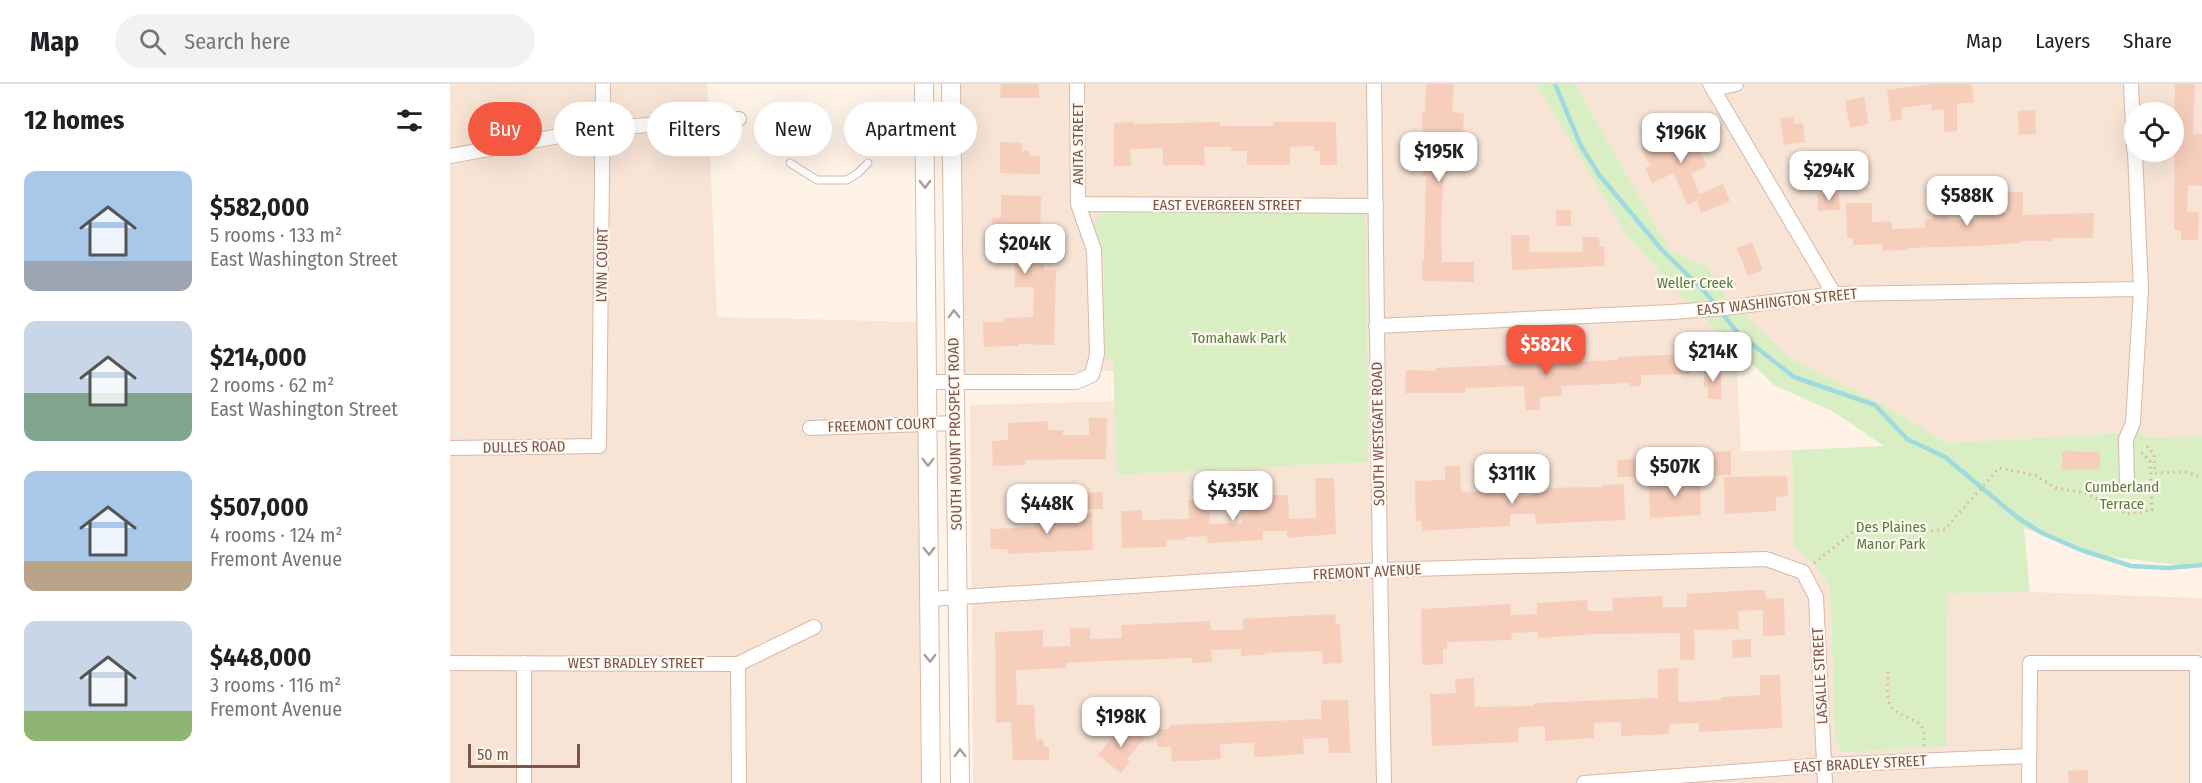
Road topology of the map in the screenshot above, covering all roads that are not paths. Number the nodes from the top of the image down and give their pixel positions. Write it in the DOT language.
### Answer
graph roads {
  1 [pos="603,84"];
  2 [pos="924,84"];
  3 [pos="951,84"];
  4 [pos="1077,84"];
  5 [pos="1374,84"];
  6 [pos="1736,84"];
  7 [pos="2132,84"];
  8 [pos="1712,87"];
  9 [pos="603,102"];
  10 [pos="2133,102"];
  11 [pos="554,137"];
  12 [pos="450,156"];
  13 [pos="604,156"];
  14 [pos="2136,162"];
  15 [pos="790,163"];
  16 [pos="868,163"];
  17 [pos="1078,204"];
  18 [pos="1376,206"];
  19 [pos="2141,289"];
  20 [pos="1834,294"];
  21 [pos="1376,326"];
  22 [pos="927,382"];
  23 [pos="954,383"];
  24 [pos="955,423"];
  25 [pos="927,424"];
  26 [pos="810,428"];
  27 [pos="599,446"];
  28 [pos="450,448"];
  29 [pos="2127,485"];
  30 [pos="1380,570"];
  31 [pos="1803,572"];
  32 [pos="957,598"];
  33 [pos="929,599"];
  34 [pos="814,627"];
  35 [pos="450,663"];
  36 [pos="524,663"];
  37 [pos="738,664"];
  38 [pos="2029,756"];
  39 [pos="1825,765"];
  40 [pos="1613,782"];
  41 [pos="524,783"];
  42 [pos="739,783"];
  43 [pos="931,783"];
  44 [pos="960,783"];
  45 [pos="1384,783"];
  46 [pos="1584,783"];
  47 [pos="1825,783"];
  48 [pos="2029,783"];
  49 [pos="2197,783"];
  1 -- 9 [label="street, LYNN COURT"];
  2 -- 22 [label="main road, SOUTH MOUNT PROSPECT ROAD, one-way"];
  23 -- 3 [label="main road, SOUTH MOUNT PROSPECT ROAD, one-way"];
  4 -- 17 [label="street, ANITA STREET"];
  5 -- 18 [label="street, SOUTH WESTGATE ROAD"];
  6 -- 8 [label="street"];
  7 -- 10 [label="street"];
  8 -- 20 [label="street"];
  11 -- 12 [label="street"];
  13 -- 27 [label="street, LYNN COURT"];
  14 -- 19 [label="street"];
  15 -- 16 [label="lane"];
  17 -- 18 [label="street, EAST EVERGREEN STREET"];
  17 -- 23 [label="street, ANITA STREET"];
  18 -- 21 [label="street, SOUTH WESTGATE ROAD"];
  19 -- 20 [label="street, EAST WASHINGTON STREET"];
  19 -- 29 [label="street"];
  20 -- 21 [label="street, EAST WASHINGTON STREET"];
  21 -- 30 [label="street, SOUTH WESTGATE ROAD"];
  22 -- 23 [label="street"];
  22 -- 25 [label="main road, SOUTH MOUNT PROSPECT ROAD"];
  23 -- 24 [label="main road, SOUTH MOUNT PROSPECT ROAD"];
  24 -- 25 [label="street, FREEMONT COURT"];
  24 -- 32 [label="main road, SOUTH MOUNT PROSPECT ROAD"];
  25 -- 26 [label="street, FREEMONT COURT"];
  25 -- 33 [label="main road, SOUTH MOUNT PROSPECT ROAD, one-way"];
  27 -- 28 [label="street, DULLES ROAD"];
  30 -- 31 [label="street, FREMONT AVENUE"];
  30 -- 32 [label="street, FREMONT AVENUE"];
  30 -- 45 [label="street, SOUTH WESTGATE ROAD"];
  31 -- 39 [label="street, LASALLE STREET"];
  32 -- 33 [label="street, FREMONT AVENUE"];
  44 -- 32 [label="main road, SOUTH MOUNT PROSPECT ROAD, one-way"];
  33 -- 43 [label="main road, SOUTH MOUNT PROSPECT ROAD, one-way"];
  34 -- 37 [label="street, WEST BRADLEY STREET"];
  35 -- 36 [label="street, WEST BRADLEY STREET"];
  36 -- 37 [label="street, WEST BRADLEY STREET"];
  36 -- 41 [label="street"];
  37 -- 42 [label="street"];
  38 -- 39 [label="street, EAST BRADLEY STREET"];
  38 -- 48 [label="street"];
  38 -- 49 [label="street"];
  39 -- 40 [label="street, EAST BRADLEY STREET"];
  39 -- 47 [label="street, LASALLE STREET"];
  40 -- 46 [label="street, EAST BRADLEY STREET"];
}
